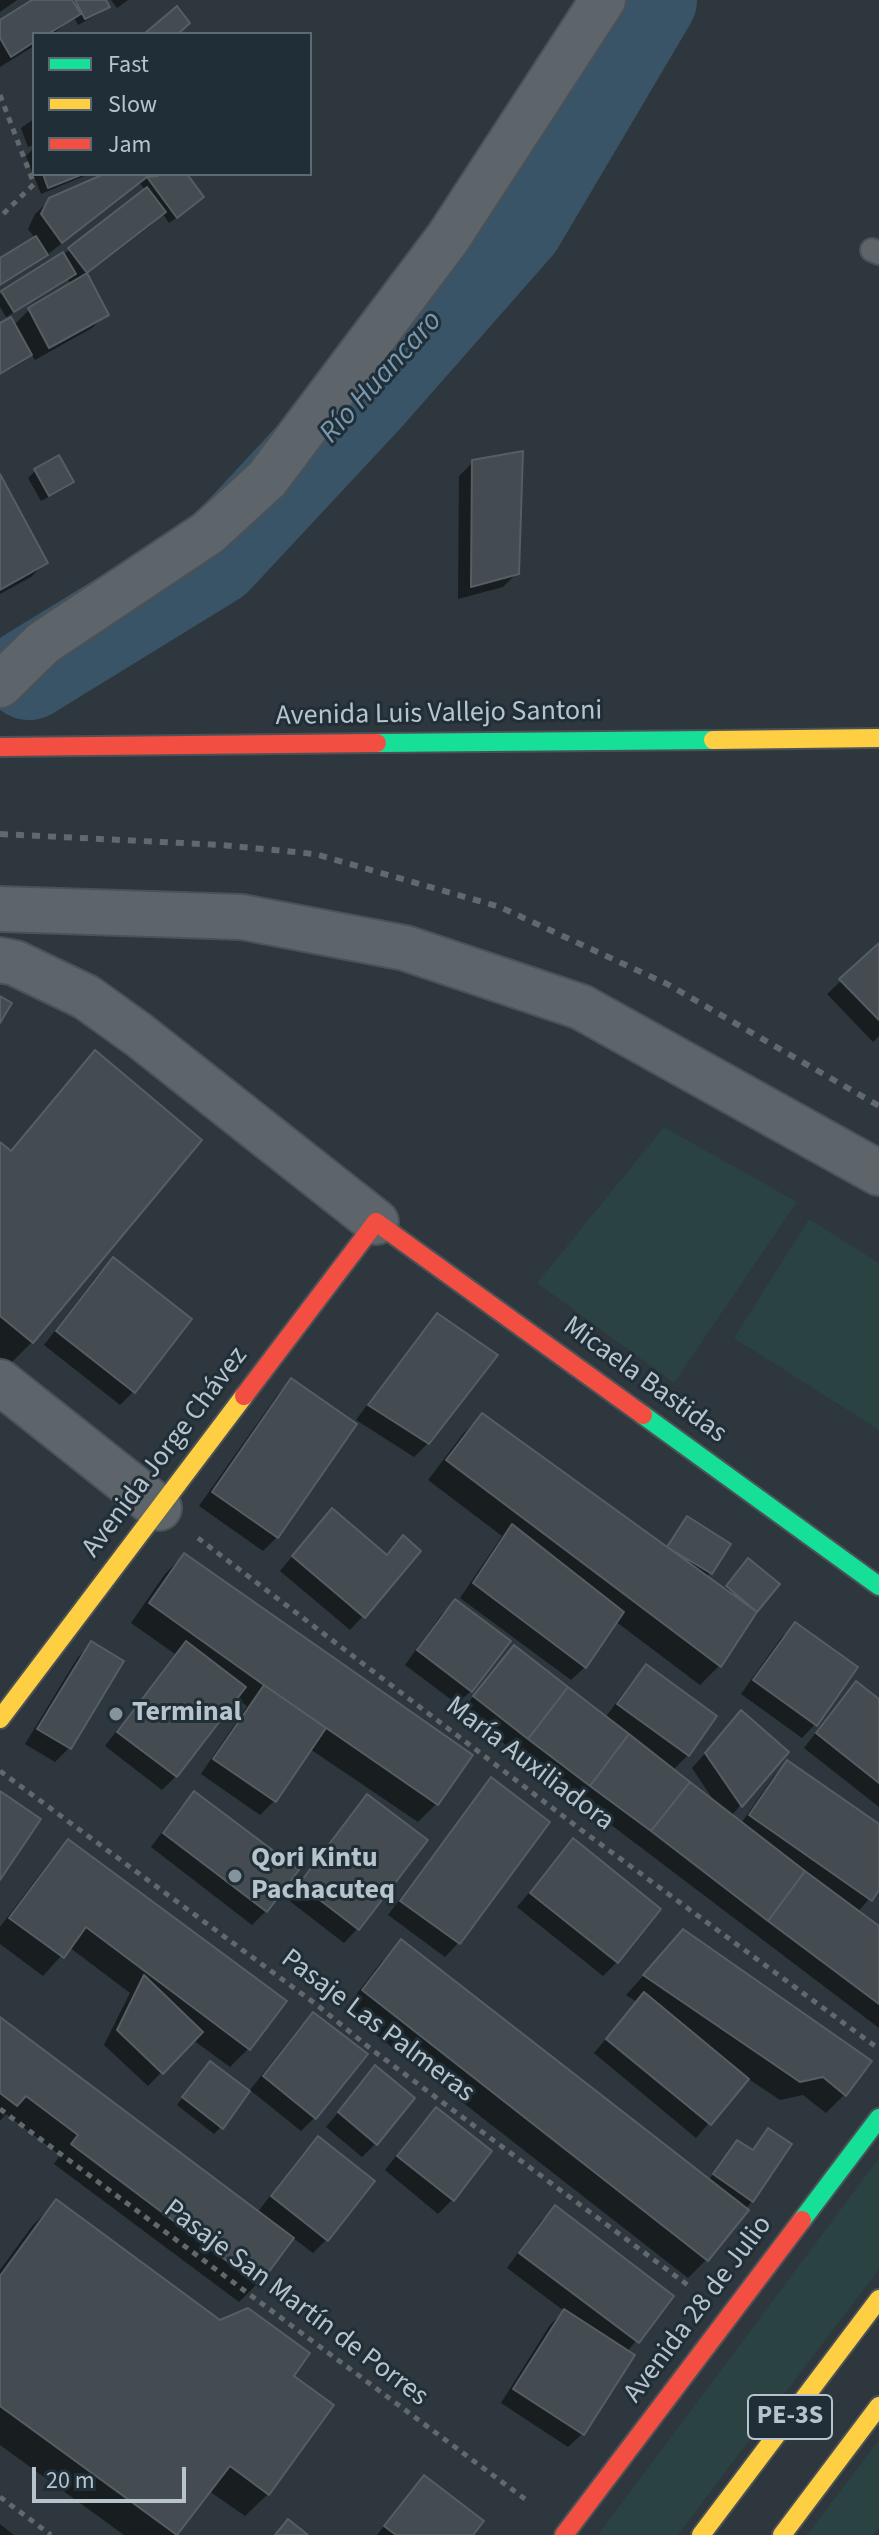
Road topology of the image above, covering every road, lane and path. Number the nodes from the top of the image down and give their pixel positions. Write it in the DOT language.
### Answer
graph roads {
  1 [pos="603,0"];
  2 [pos="0,95"];
  3 [pos="0,217"];
  4 [pos="0,685"];
  5 [pos="879,738"];
  6 [pos="0,747"];
  7 [pos="0,909"];
  8 [pos="0,960"];
  9 [pos="879,1173"];
  10 [pos="376,1222"];
  11 [pos="0,1382"];
  12 [pos="159,1508"];
  13 [pos="879,1586"];
  14 [pos="0,1719"];
  15 [pos="0,1771"];
  16 [pos="879,2049"];
  17 [pos="0,2109"];
  18 [pos="879,2118"];
  19 [pos="879,2299"];
  20 [pos="729,2316"];
  21 [pos="879,2406"];
  22 [pos="0,2497"];
  23 [pos="565,2533"];
  24 [pos="51,2535"];
  25 [pos="701,2535"];
  26 [pos="782,2535"];
  1 -- 4 [label="street"];
  2 -- 3 [label="path"];
  5 -- 6 [label="main road, Avenida Luis Vallejo Santoni"];
  7 -- 9 [label="street"];
  8 -- 10 [label="street"];
  10 -- 12 [label="main road, Avenida Jorge Chávez"];
  10 -- 13 [label="main road, Micaela Bastidas"];
  11 -- 12 [label="street"];
  12 -- 14 [label="main road, Avenida Jorge Chávez"];
  12 -- 16 [label="path, María Auxiliadora"];
  15 -- 20 [label="path, Pasaje Las Palmeras"];
  17 -- 23 [label="path, Pasaje San Martín de Porres"];
  18 -- 20 [label="main road, Avenida 28 de Julio"];
  19 -- 25 [label="main road, PE-3S"];
  20 -- 23 [label="main road, Avenida 28 de Julio"];
  21 -- 26 [label="main road, PE-3S"];
  22 -- 24 [label="path"];
}
